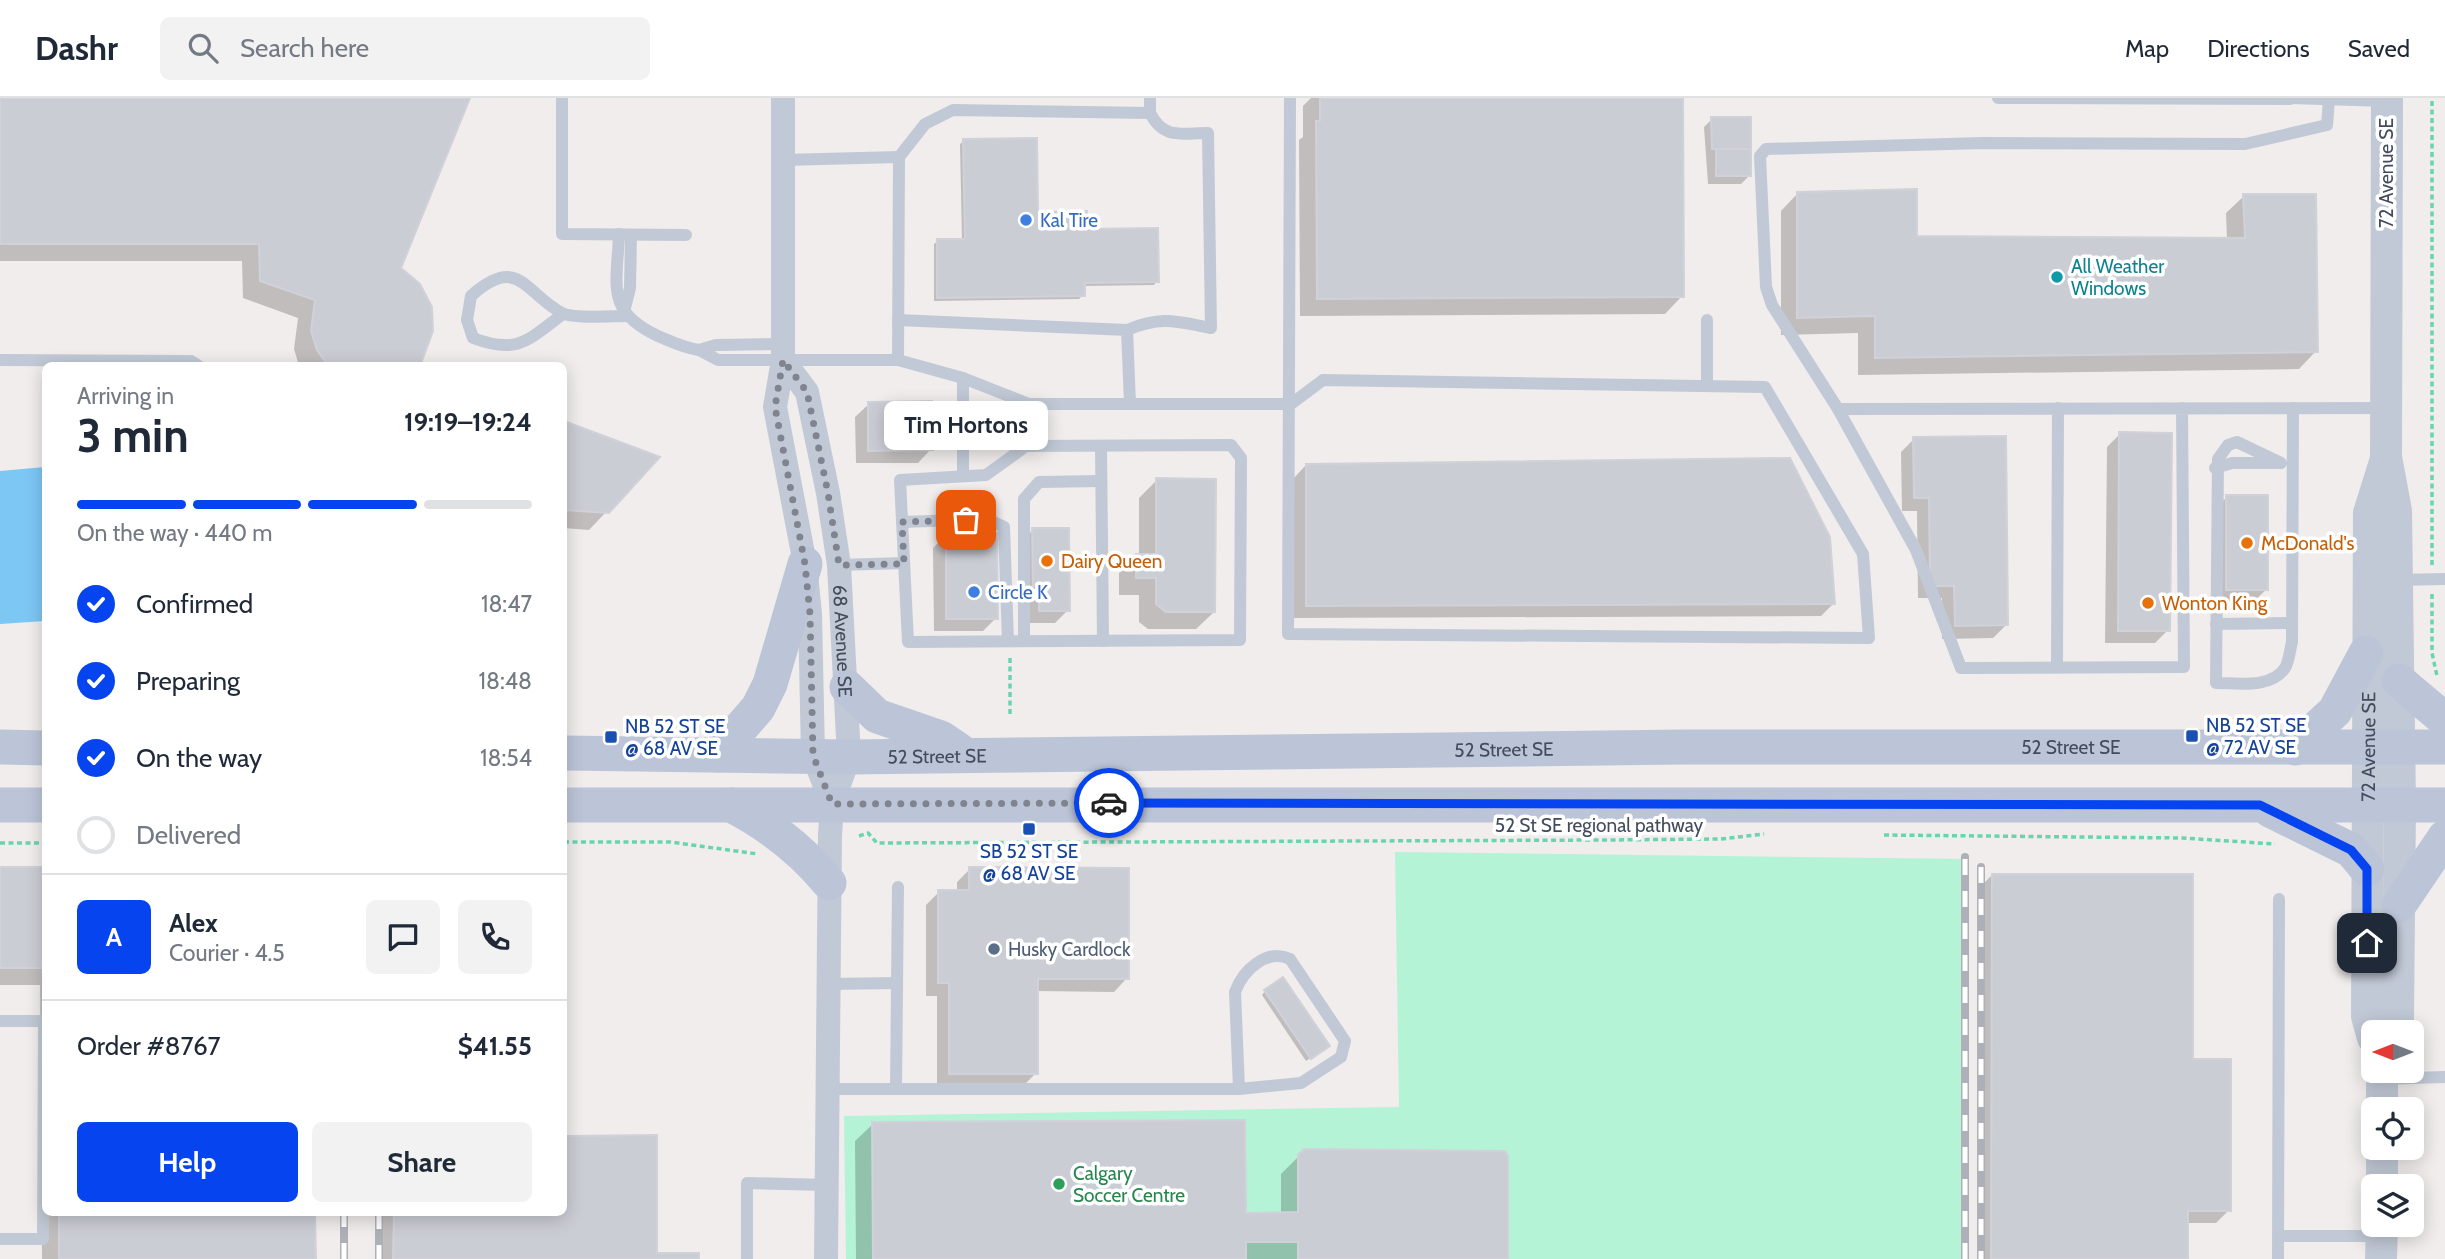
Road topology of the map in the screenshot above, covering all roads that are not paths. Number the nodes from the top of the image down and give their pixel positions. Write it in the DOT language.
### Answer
graph roads {
  1 [pos="562,98"];
  2 [pos="783,98"];
  3 [pos="1150,98"];
  4 [pos="1290,98"];
  5 [pos="1998,98"];
  6 [pos="2229,99"];
  7 [pos="2290,99"];
  8 [pos="2329,100"];
  9 [pos="2387,100"];
  10 [pos="1150,113"];
  11 [pos="899,157"];
  12 [pos="783,160"];
  13 [pos="625,235"];
  14 [pos="686,235"];
  15 [pos="563,314"];
  16 [pos="626,314"];
  17 [pos="898,320"];
  18 [pos="1707,320"];
  19 [pos="1126,330"];
  20 [pos="783,352"];
  21 [pos="0,360"];
  22 [pos="898,360"];
  23 [pos="193,362"];
  24 [pos="963,378"];
  25 [pos="1707,386"];
  26 [pos="1029,404"];
  27 [pos="1130,404"];
  28 [pos="1291,404"];
  29 [pos="2057,408"];
  30 [pos="2182,408"];
  31 [pos="2293,408"];
  32 [pos="2386,408"];
  33 [pos="1838,409"];
  34 [pos="1026,446"];
  35 [pos="1101,446"];
  36 [pos="2386,457"];
  37 [pos="2287,463"];
  38 [pos="2215,467"];
  39 [pos="963,476"];
  40 [pos="1101,481"];
  41 [pos="902,522"];
  42 [pos="805,564"];
  43 [pos="904,564"];
  44 [pos="839,565"];
  45 [pos="2397,580"];
  46 [pos="2439,580"];
  47 [pos="2292,623"];
  48 [pos="2216,624"];
  49 [pos="1009,641"];
  50 [pos="1024,641"];
  51 [pos="1103,641"];
  52 [pos="2366,653"];
  53 [pos="2057,667"];
  54 [pos="2399,681"];
  55 [pos="847,687"];
  56 [pos="2444,703"];
  57 [pos="0,747"];
  58 [pos="2384,747"];
  59 [pos="2445,747"];
  60 [pos="42,748"];
  61 [pos="2295,748"];
  62 [pos="567,753"];
  63 [pos="966,754"];
  64 [pos="717,755"];
  65 [pos="813,755"];
  66 [pos="849,757"];
  67 [pos="832,804"];
  68 [pos="0,805"];
  69 [pos="42,805"];
  70 [pos="567,805"];
  71 [pos="732,805"];
  72 [pos="2260,805"];
  73 [pos="2384,805"];
  74 [pos="2445,805"];
  75 [pos="2445,837"];
  76 [pos="2367,869"];
  77 [pos="829,883"];
  78 [pos="898,887"];
  79 [pos="2279,899"];
  80 [pos="2399,905"];
  81 [pos="897,983"];
  82 [pos="828,984"];
  83 [pos="2368,1020"];
  84 [pos="2397,1020"];
  85 [pos="0,1021"];
  86 [pos="42,1021"];
  87 [pos="2445,1077"];
  88 [pos="2382,1086"];
  89 [pos="1239,1088"];
  90 [pos="827,1089"];
  91 [pos="896,1089"];
  92 [pos="827,1185"];
  93 [pos="43,1216"];
  94 [pos="2278,1236"];
  95 [pos="0,1239"];
  96 [pos="2382,1240"];
  97 [pos="747,1259"];
  98 [pos="826,1259"];
  99 [pos="2278,1259"];
  1 -- 13 [label="lane"];
  2 -- 12 [label="street, 68 Avenue SE"];
  3 -- 10 [label="lane"];
  4 -- 28 [label="lane"];
  5 -- 6 [label="lane"];
  6 -- 7 [label="lane"];
  7 -- 8 [label="lane"];
  8 -- 9 [label="lane"];
  8 -- 33 [label="lane"];
  9 -- 32 [label="street, 72 Avenue SE"];
  10 -- 11 [label="lane"];
  10 -- 19 [label="lane"];
  11 -- 12 [label="lane"];
  11 -- 17 [label="lane"];
  12 -- 20 [label="street, 68 Avenue SE"];
  13 -- 14 [label="lane"];
  13 -- 16 [label="lane"];
  15 -- 15 [label="lane"];
  15 -- 16 [label="lane"];
  16 -- 20 [label="lane"];
  17 -- 19 [label="lane"];
  17 -- 22 [label="lane"];
  18 -- 25 [label="lane"];
  19 -- 27 [label="lane"];
  20 -- 22 [label="lane"];
  20 -- 42 [label="street, 68 Avenue SE"];
  20 -- 44 [label="street, 68 Avenue SE"];
  21 -- 23 [label="lane"];
  22 -- 24 [label="lane"];
  24 -- 26 [label="lane"];
  24 -- 39 [label="lane"];
  25 -- 28 [label="lane"];
  25 -- 28 [label="lane"];
  26 -- 27 [label="lane"];
  26 -- 34 [label="lane"];
  27 -- 28 [label="lane"];
  29 -- 30 [label="lane"];
  29 -- 33 [label="lane"];
  29 -- 53 [label="lane"];
  30 -- 31 [label="lane"];
  30 -- 53 [label="lane"];
  31 -- 32 [label="lane"];
  31 -- 37 [label="lane"];
  32 -- 36 [label="street, 72 Avenue SE"];
  33 -- 53 [label="lane"];
  34 -- 35 [label="lane"];
  34 -- 39 [label="lane"];
  35 -- 40 [label="lane"];
  35 -- 51 [label="lane"];
  36 -- 45 [label="street, 72 Avenue SE"];
  36 -- 52 [label="street, 72 Avenue SE"];
  37 -- 38 [label="lane"];
  37 -- 38 [label="lane"];
  37 -- 47 [label="lane"];
  38 -- 48 [label="lane"];
  39 -- 41 [label="lane"];
  40 -- 50 [label="lane"];
  40 -- 51 [label="lane"];
  41 -- 43 [label="lane"];
  41 -- 49 [label="lane"];
  42 -- 64 [label="main road"];
  42 -- 65 [label="street, 68 Avenue SE"];
  43 -- 44 [label="lane"];
  43 -- 49 [label="lane"];
  44 -- 55 [label="street, 68 Avenue SE"];
  45 -- 46 [label="lane"];
  45 -- 54 [label="street, 72 Avenue SE"];
  47 -- 48 [label="lane"];
  47 -- 48 [label="lane"];
  49 -- 50 [label="lane"];
  50 -- 51 [label="lane"];
  52 -- 58 [label="street, 72 Avenue SE"];
  52 -- 61 [label="main road"];
  54 -- 56 [label="main road"];
  54 -- 58 [label="street, 72 Avenue SE"];
  55 -- 63 [label="main road"];
  55 -- 66 [label="street, 68 Avenue SE"];
  57 -- 60 [label="main road"];
  58 -- 59 [label="main road, 52 Street SE"];
  58 -- 61 [label="main road, 52 Street SE"];
  58 -- 73 [label="street, 72 Avenue SE"];
  61 -- 63 [label="main road, 52 Street SE"];
  62 -- 64 [label="main road, 52 Street SE"];
  63 -- 66 [label="main road, 52 Street SE"];
  64 -- 65 [label="main road, 52 Street SE"];
  65 -- 66 [label="main road, 52 Street SE"];
  65 -- 67 [label="street, 68 Avenue SE"];
  66 -- 67 [label="street, 68 Avenue SE"];
  67 -- 71 [label="main road"];
  67 -- 72 [label="main road"];
  67 -- 77 [label="street, 68 Avenue SE"];
  68 -- 69 [label="main road"];
  70 -- 71 [label="main road"];
  71 -- 77 [label="main road"];
  72 -- 73 [label="main road"];
  72 -- 76 [label="main road"];
  73 -- 74 [label="main road"];
  73 -- 76 [label="street, 72 Avenue SE"];
  73 -- 80 [label="street, 72 Avenue SE"];
  75 -- 80 [label="main road"];
  76 -- 83 [label="street, 72 Avenue SE"];
  77 -- 82 [label="street, 68 Avenue SE"];
  78 -- 81 [label="lane"];
  79 -- 94 [label="lane"];
  80 -- 84 [label="street, 72 Avenue SE"];
  81 -- 82 [label="lane"];
  81 -- 91 [label="lane"];
  82 -- 90 [label="street, 68 Avenue SE"];
  85 -- 86 [label="lane"];
  87 -- 88 [label="lane"];
  89 -- 89 [label="lane"];
  89 -- 91 [label="lane"];
  90 -- 91 [label="lane"];
  90 -- 92 [label="street, 68 Avenue SE"];
  92 -- 97 [label="lane"];
  92 -- 98 [label="street, 68 Avenue SE"];
  93 -- 95 [label="lane"];
  94 -- 96 [label="lane"];
  94 -- 99 [label="lane"];
}
